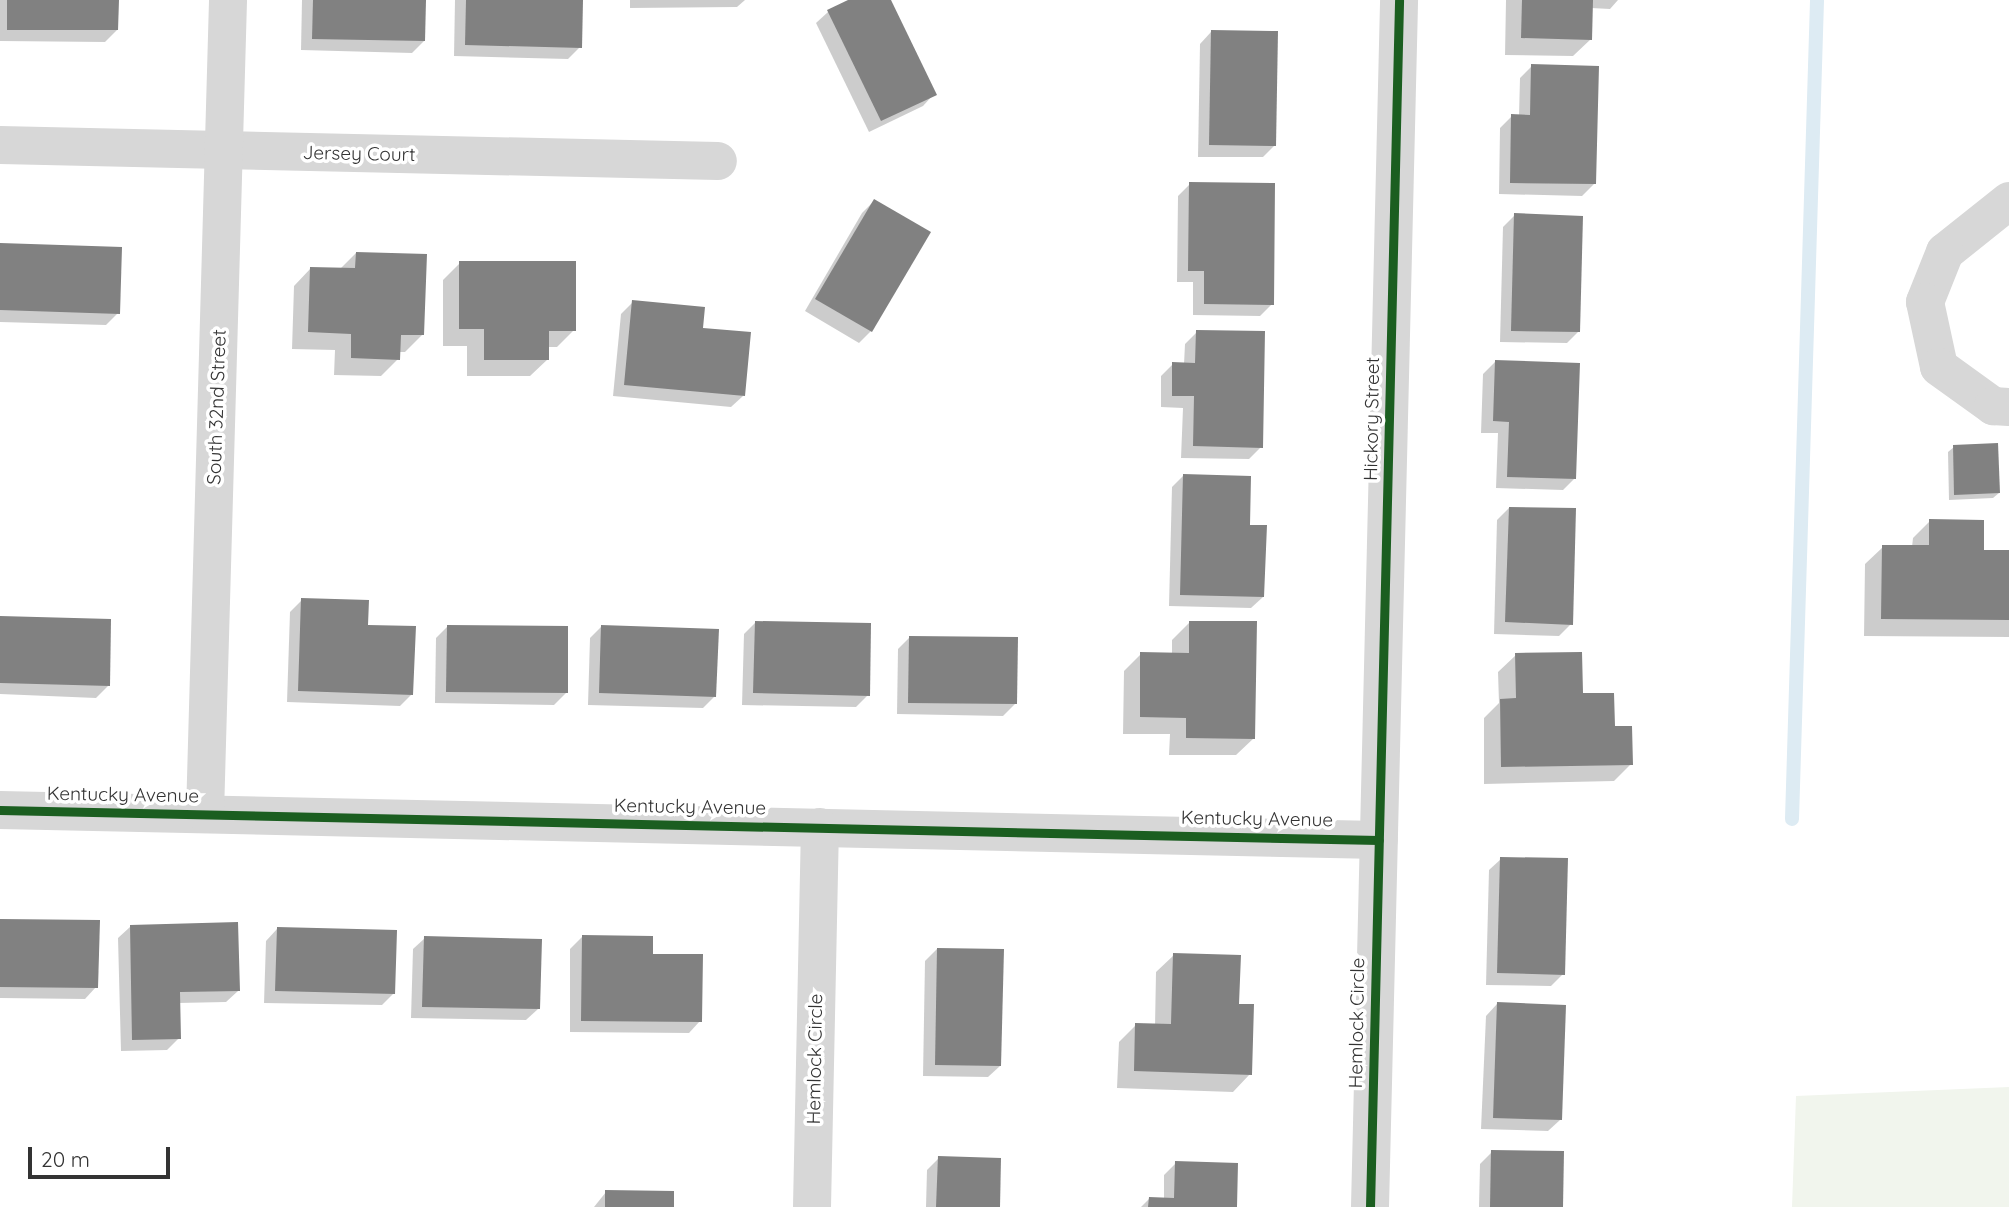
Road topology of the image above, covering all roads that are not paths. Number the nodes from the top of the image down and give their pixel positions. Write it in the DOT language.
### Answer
graph roads {
  1 [pos="228,0"];
  2 [pos="1399,0"];
  3 [pos="0,145"];
  4 [pos="224,151"];
  5 [pos="718,161"];
  6 [pos="2009,201"];
  7 [pos="2009,407"];
  8 [pos="0,810"];
  9 [pos="205,814"];
  10 [pos="820,827"];
  11 [pos="1379,840"];
  12 [pos="812,1207"];
  13 [pos="1370,1207"];
  1 -- 4 [label="street, South 32nd Street"];
  2 -- 11 [label="street, Hickory Street"];
  3 -- 4 [label="street, Jersey Court"];
  4 -- 5 [label="street, Jersey Court"];
  4 -- 9 [label="street, South 32nd Street"];
  6 -- 7 [label="street"];
  8 -- 9 [label="street, Kentucky Avenue"];
  9 -- 10 [label="street, Kentucky Avenue"];
  10 -- 11 [label="street, Kentucky Avenue"];
  10 -- 12 [label="street, Hemlock Circle"];
  11 -- 13 [label="street, Hemlock Circle"];
}
